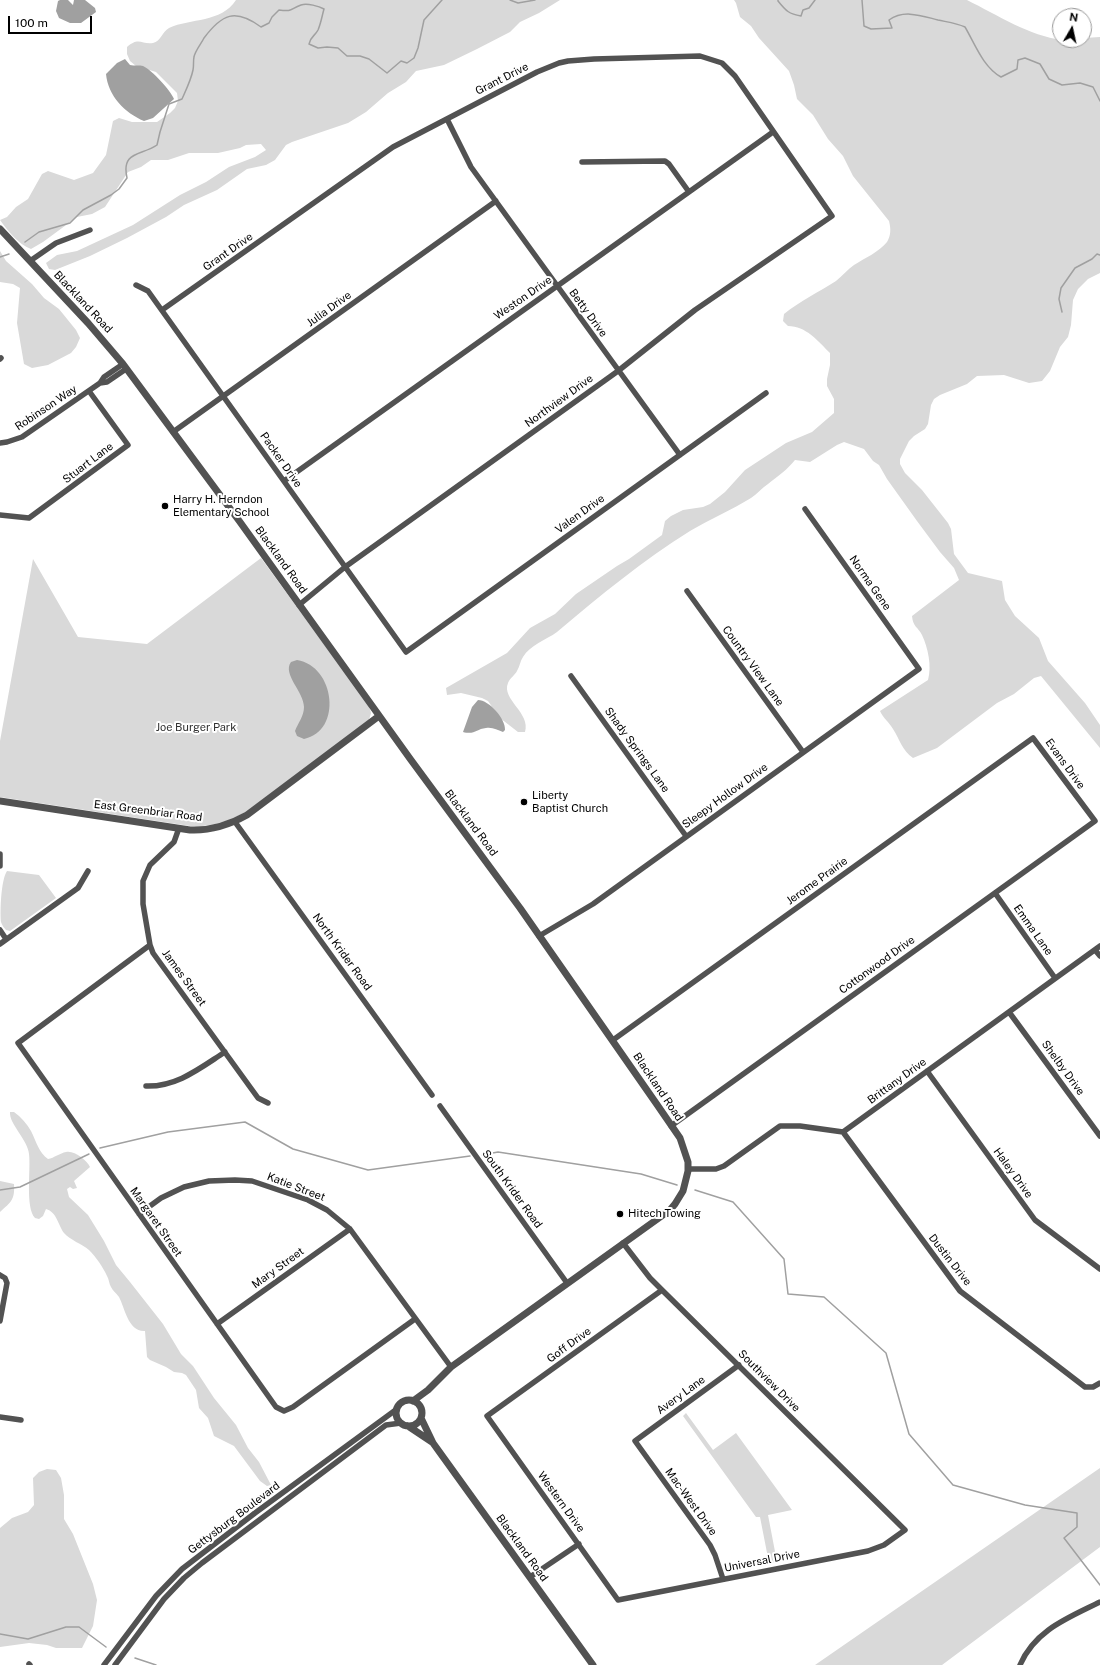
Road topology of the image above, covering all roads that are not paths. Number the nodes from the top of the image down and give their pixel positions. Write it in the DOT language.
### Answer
graph roads {
  1 [pos="447,119"];
  2 [pos="773,132"];
  3 [pos="582,162"];
  4 [pos="688,192"];
  5 [pos="496,201"];
  6 [pos="832,216"];
  7 [pos="0,229"];
  8 [pos="90,230"];
  9 [pos="30,261"];
  10 [pos="136,285"];
  11 [pos="557,286"];
  12 [pos="162,310"];
  13 [pos="124,366"];
  14 [pos="618,371"];
  15 [pos="89,391"];
  16 [pos="766,393"];
  17 [pos="224,396"];
  18 [pos="173,432"];
  19 [pos="0,442"];
  20 [pos="680,455"];
  21 [pos="284,480"];
  22 [pos="805,509"];
  23 [pos="0,515"];
  24 [pos="345,567"];
  25 [pos="687,591"];
  26 [pos="299,605"];
  27 [pos="406,652"];
  28 [pos="919,669"];
  29 [pos="571,676"];
  30 [pos="379,716"];
  31 [pos="1033,738"];
  32 [pos="803,752"];
  33 [pos="0,801"];
  34 [pos="1095,821"];
  35 [pos="235,822"];
  36 [pos="179,828"];
  37 [pos="686,836"];
  38 [pos="0,854"];
  39 [pos="0,866"];
  40 [pos="88,871"];
  41 [pos="995,893"];
  42 [pos="0,930"];
  43 [pos="540,936"];
  44 [pos="6,939"];
  45 [pos="0,944"];
  46 [pos="150,945"];
  47 [pos="1098,948"];
  48 [pos="1100,956"];
  49 [pos="1055,978"];
  50 [pos="1009,1012"];
  51 [pos="613,1040"];
  52 [pos="225,1052"];
  53 [pos="927,1071"];
  54 [pos="146,1086"];
  55 [pos="432,1095"];
  56 [pos="268,1103"];
  57 [pos="440,1106"];
  58 [pos="671,1126"];
  59 [pos="843,1132"];
  60 [pos="1100,1136"];
  61 [pos="688,1169"];
  62 [pos="139,1214"];
  63 [pos="350,1229"];
  64 [pos="624,1243"];
  65 [pos="1100,1270"];
  66 [pos="2,1276"];
  67 [pos="567,1283"];
  68 [pos="662,1290"];
  69 [pos="415,1319"];
  70 [pos="0,1321"];
  71 [pos="217,1324"];
  72 [pos="739,1365"];
  73 [pos="451,1367"];
  74 [pos="1100,1383"];
  75 [pos="428,1390"];
  76 [pos="413,1401"];
  77 [pos="397,1409"];
  78 [pos="422,1410"];
  79 [pos="487,1416"];
  80 [pos="0,1417"];
  81 [pos="421,1418"];
  82 [pos="21,1420"];
  83 [pos="401,1422"];
  84 [pos="408,1426"];
  85 [pos="635,1441"];
  86 [pos="433,1443"];
  87 [pos="248,1519"];
  88 [pos="253,1525"];
  89 [pos="905,1530"];
  90 [pos="578,1544"];
  91 [pos="211,1547"];
  92 [pos="215,1553"];
  93 [pos="530,1577"];
  94 [pos="723,1579"];
  95 [pos="618,1600"];
  96 [pos="1100,1602"];
  97 [pos="142,1615"];
  98 [pos="149,1619"];
  99 [pos="104,1665"];
  100 [pos="115,1665"];
  101 [pos="593,1665"];
  102 [pos="1020,1665"];
  1 -- 2 [label="street, Grant Drive"];
  1 -- 5 [label="street, Betty Drive"];
  1 -- 12 [label="street, Grant Drive"];
  2 -- 4 [label="street, Weston Drive"];
  2 -- 6 [label="street, Grant Drive"];
  3 -- 4 [label="street"];
  4 -- 11 [label="street, Weston Drive"];
  5 -- 11 [label="street, Betty Drive"];
  5 -- 17 [label="street, Julia Drive"];
  6 -- 14 [label="street, Northview Drive"];
  7 -- 9 [label="street, Blackland Road"];
  8 -- 9 [label="street"];
  9 -- 13 [label="street, Blackland Road"];
  10 -- 12 [label="street, Packer Drive"];
  11 -- 14 [label="street, Betty Drive"];
  11 -- 21 [label="street, Weston Drive"];
  12 -- 17 [label="street, Packer Drive"];
  13 -- 15 [label="street, Robinson Way"];
  13 -- 18 [label="street, Blackland Road"];
  14 -- 20 [label="street, Betty Drive"];
  14 -- 24 [label="street, Northview Drive"];
  15 -- 19 [label="street, Robinson Way"];
  15 -- 23 [label="street, Stuart Lane"];
  16 -- 20 [label="street, Valen Drive"];
  17 -- 18 [label="street, Julia Drive"];
  17 -- 21 [label="street, Packer Drive"];
  18 -- 26 [label="street, Blackland Road"];
  20 -- 27 [label="street, Valen Drive"];
  21 -- 24 [label="street, Packer Drive"];
  22 -- 28 [label="street, Norma Gene"];
  24 -- 26 [label="street, Northview Drive"];
  24 -- 27 [label="street, Packer Drive"];
  25 -- 32 [label="street, Country View Lane"];
  26 -- 30 [label="street, Blackland Road"];
  28 -- 32 [label="street, Sleepy Hollow Drive"];
  29 -- 37 [label="street, Shady Springs Lane"];
  30 -- 35 [label="street, East Greenbriar Road"];
  30 -- 43 [label="street, Blackland Road"];
  31 -- 34 [label="street, Evans Drive"];
  31 -- 51 [label="street, Jerome Prairie"];
  32 -- 37 [label="street, Sleepy Hollow Drive"];
  33 -- 36 [label="street, East Greenbriar Road"];
  34 -- 41 [label="street, Cottonwood Drive"];
  35 -- 36 [label="street, East Greenbriar Road"];
  35 -- 55 [label="street, North Krider Road"];
  36 -- 46 [label="street, James Street"];
  37 -- 43 [label="street, Sleepy Hollow Drive"];
  38 -- 39 [label="street"];
  40 -- 44 [label="street"];
  41 -- 49 [label="street, Emma Lane"];
  41 -- 58 [label="street, Cottonwood Drive"];
  42 -- 44 [label="street"];
  43 -- 51 [label="street, Blackland Road"];
  44 -- 45 [label="street"];
  46 -- 52 [label="street, James Street"];
  46 -- 62 [label="street, Margaret Street"];
  47 -- 48 [label="street"];
  47 -- 49 [label="street, Brittany Drive"];
  49 -- 50 [label="street, Brittany Drive"];
  50 -- 53 [label="street, Brittany Drive"];
  50 -- 60 [label="street, Shelby Drive"];
  51 -- 58 [label="street, Blackland Road"];
  52 -- 54 [label="street"];
  52 -- 56 [label="street, James Street"];
  53 -- 59 [label="street, Brittany Drive"];
  53 -- 65 [label="street, Haley Drive"];
  57 -- 67 [label="street, South Krider Road"];
  58 -- 61 [label="street, Blackland Road"];
  59 -- 61 [label="street"];
  59 -- 74 [label="street, Dustin Drive"];
  61 -- 64 [label="street, Blackland Road"];
  62 -- 63 [label="street, Katie Street"];
  62 -- 71 [label="street, Margaret Street"];
  63 -- 69 [label="street, Katie Street"];
  63 -- 71 [label="street, Mary Street"];
  64 -- 67 [label="street, Blackland Road"];
  64 -- 68 [label="street, Southview Drive"];
  66 -- 70 [label="street"];
  67 -- 73 [label="street, Blackland Road"];
  68 -- 72 [label="street, Southview Drive"];
  68 -- 79 [label="street, Goff Drive"];
  69 -- 71 [label="street, Margaret Street"];
  69 -- 73 [label="street, Katie Street"];
  72 -- 85 [label="street, Avery Lane"];
  72 -- 89 [label="street, Southview Drive"];
  73 -- 75 [label="street, Blackland Road"];
  75 -- 76 [label="street, Blackland Road"];
  75 -- 78 [label="street, Blackland Road"];
  76 -- 77 [label="street"];
  76 -- 78 [label="street"];
  77 -- 83 [label="street"];
  77 -- 87 [label="street, Gettysburg Boulevard"];
  78 -- 81 [label="street"];
  79 -- 90 [label="street, Western Drive"];
  80 -- 82 [label="street"];
  81 -- 84 [label="street"];
  81 -- 86 [label="street, Blackland Road"];
  83 -- 84 [label="street"];
  83 -- 88 [label="street, Gettysburg Boulevard"];
  84 -- 86 [label="street, Blackland Road"];
  85 -- 94 [label="street, Mac-West Drive"];
  86 -- 93 [label="street, Blackland Road"];
  87 -- 88 [label="street"];
  87 -- 91 [label="street, Gettysburg Boulevard"];
  88 -- 92 [label="street, Gettysburg Boulevard"];
  89 -- 94 [label="street, Universal Drive"];
  90 -- 93 [label="street"];
  90 -- 95 [label="street, Western Drive"];
  91 -- 92 [label="street"];
  91 -- 97 [label="street, Gettysburg Boulevard"];
  92 -- 98 [label="street, Gettysburg Boulevard"];
  93 -- 101 [label="street, Blackland Road"];
  94 -- 95 [label="street, Universal Drive"];
  96 -- 102 [label="street"];
  97 -- 98 [label="street"];
  97 -- 99 [label="street, Gettysburg Boulevard"];
  98 -- 100 [label="street, Gettysburg Boulevard"];
}
